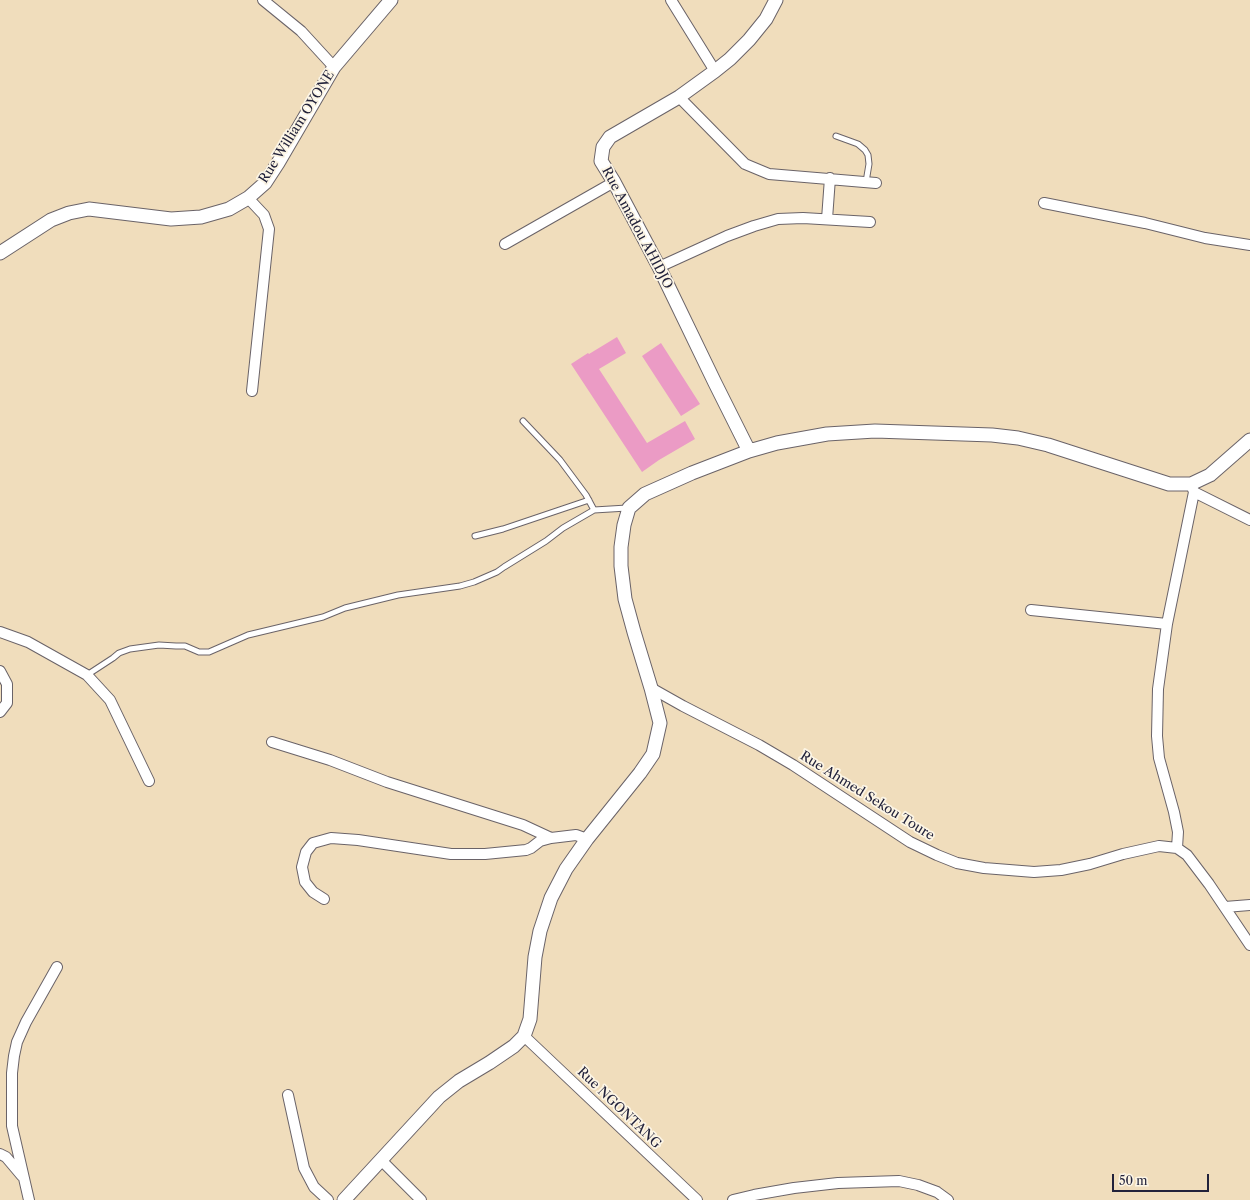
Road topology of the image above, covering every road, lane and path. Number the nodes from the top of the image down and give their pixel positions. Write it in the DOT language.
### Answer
graph roads {
  1 [pos="262,0"];
  2 [pos="391,0"];
  3 [pos="671,0"];
  4 [pos="776,0"];
  5 [pos="334,67"];
  6 [pos="715,71"];
  7 [pos="678,97"];
  8 [pos="836,136"];
  9 [pos="830,178"];
  10 [pos="614,182"];
  11 [pos="871,183"];
  12 [pos="248,198"];
  13 [pos="1044,203"];
  14 [pos="827,219"];
  15 [pos="870,222"];
  16 [pos="505,244"];
  17 [pos="1250,245"];
  18 [pos="0,253"];
  19 [pos="659,267"];
  20 [pos="252,391"];
  21 [pos="523,421"];
  22 [pos="1250,440"];
  23 [pos="749,451"];
  24 [pos="1192,488"];
  25 [pos="589,500"];
  26 [pos="628,508"];
  27 [pos="594,510"];
  28 [pos="1250,520"];
  29 [pos="475,536"];
  30 [pos="1031,610"];
  31 [pos="1167,624"];
  32 [pos="0,632"];
  33 [pos="0,671"];
  34 [pos="87,675"];
  35 [pos="651,688"];
  36 [pos="0,712"];
  37 [pos="272,742"];
  38 [pos="149,781"];
  39 [pos="552,838"];
  40 [pos="587,839"];
  41 [pos="1177,848"];
  42 [pos="324,899"];
  43 [pos="1250,905"];
  44 [pos="1225,907"];
  45 [pos="1250,945"];
  46 [pos="57,967"];
  47 [pos="524,1036"];
  48 [pos="288,1095"];
  49 [pos="0,1154"];
  50 [pos="381,1160"];
  51 [pos="25,1179"];
  52 [pos="29,1200"];
  53 [pos="328,1200"];
  54 [pos="344,1200"];
  55 [pos="421,1200"];
  56 [pos="697,1200"];
  57 [pos="733,1200"];
  58 [pos="948,1200"];
  1 -- 5 [label="street"];
  2 -- 5 [label="street, Rue William OYONE"];
  3 -- 6 [label="street"];
  4 -- 6 [label="street, Rue Amadou AHIDJO"];
  5 -- 12 [label="street, Rue William OYONE"];
  6 -- 7 [label="street, Rue Amadou AHIDJO"];
  7 -- 9 [label="street"];
  7 -- 10 [label="street, Rue Amadou AHIDJO"];
  8 -- 11 [label="lane"];
  9 -- 11 [label="street"];
  9 -- 14 [label="street"];
  10 -- 16 [label="street"];
  10 -- 19 [label="street, Rue Amadou AHIDJO"];
  12 -- 18 [label="street, Rue William OYONE"];
  12 -- 20 [label="street"];
  13 -- 17 [label="street"];
  14 -- 15 [label="street"];
  14 -- 19 [label="street"];
  19 -- 23 [label="street, Rue Amadou AHIDJO"];
  21 -- 25 [label="lane"];
  22 -- 24 [label="street"];
  23 -- 24 [label="street"];
  23 -- 26 [label="street"];
  24 -- 28 [label="street"];
  24 -- 31 [label="street"];
  25 -- 27 [label="lane"];
  25 -- 29 [label="lane"];
  26 -- 27 [label="lane"];
  26 -- 35 [label="street"];
  27 -- 34 [label="lane"];
  30 -- 31 [label="street"];
  31 -- 41 [label="street"];
  32 -- 34 [label="street"];
  33 -- 36 [label="street"];
  34 -- 38 [label="street"];
  35 -- 40 [label="street"];
  35 -- 41 [label="street, Rue Ahmed Sekou Toure"];
  37 -- 39 [label="street"];
  39 -- 40 [label="street"];
  39 -- 42 [label="street"];
  40 -- 47 [label="street"];
  41 -- 44 [label="street"];
  43 -- 44 [label="street"];
  44 -- 45 [label="street"];
  46 -- 51 [label="street"];
  47 -- 50 [label="street"];
  47 -- 56 [label="street, Rue NGONTANG"];
  48 -- 53 [label="street"];
  49 -- 51 [label="street"];
  50 -- 54 [label="street"];
  50 -- 55 [label="street"];
  51 -- 52 [label="street"];
  57 -- 58 [label="street"];
}
